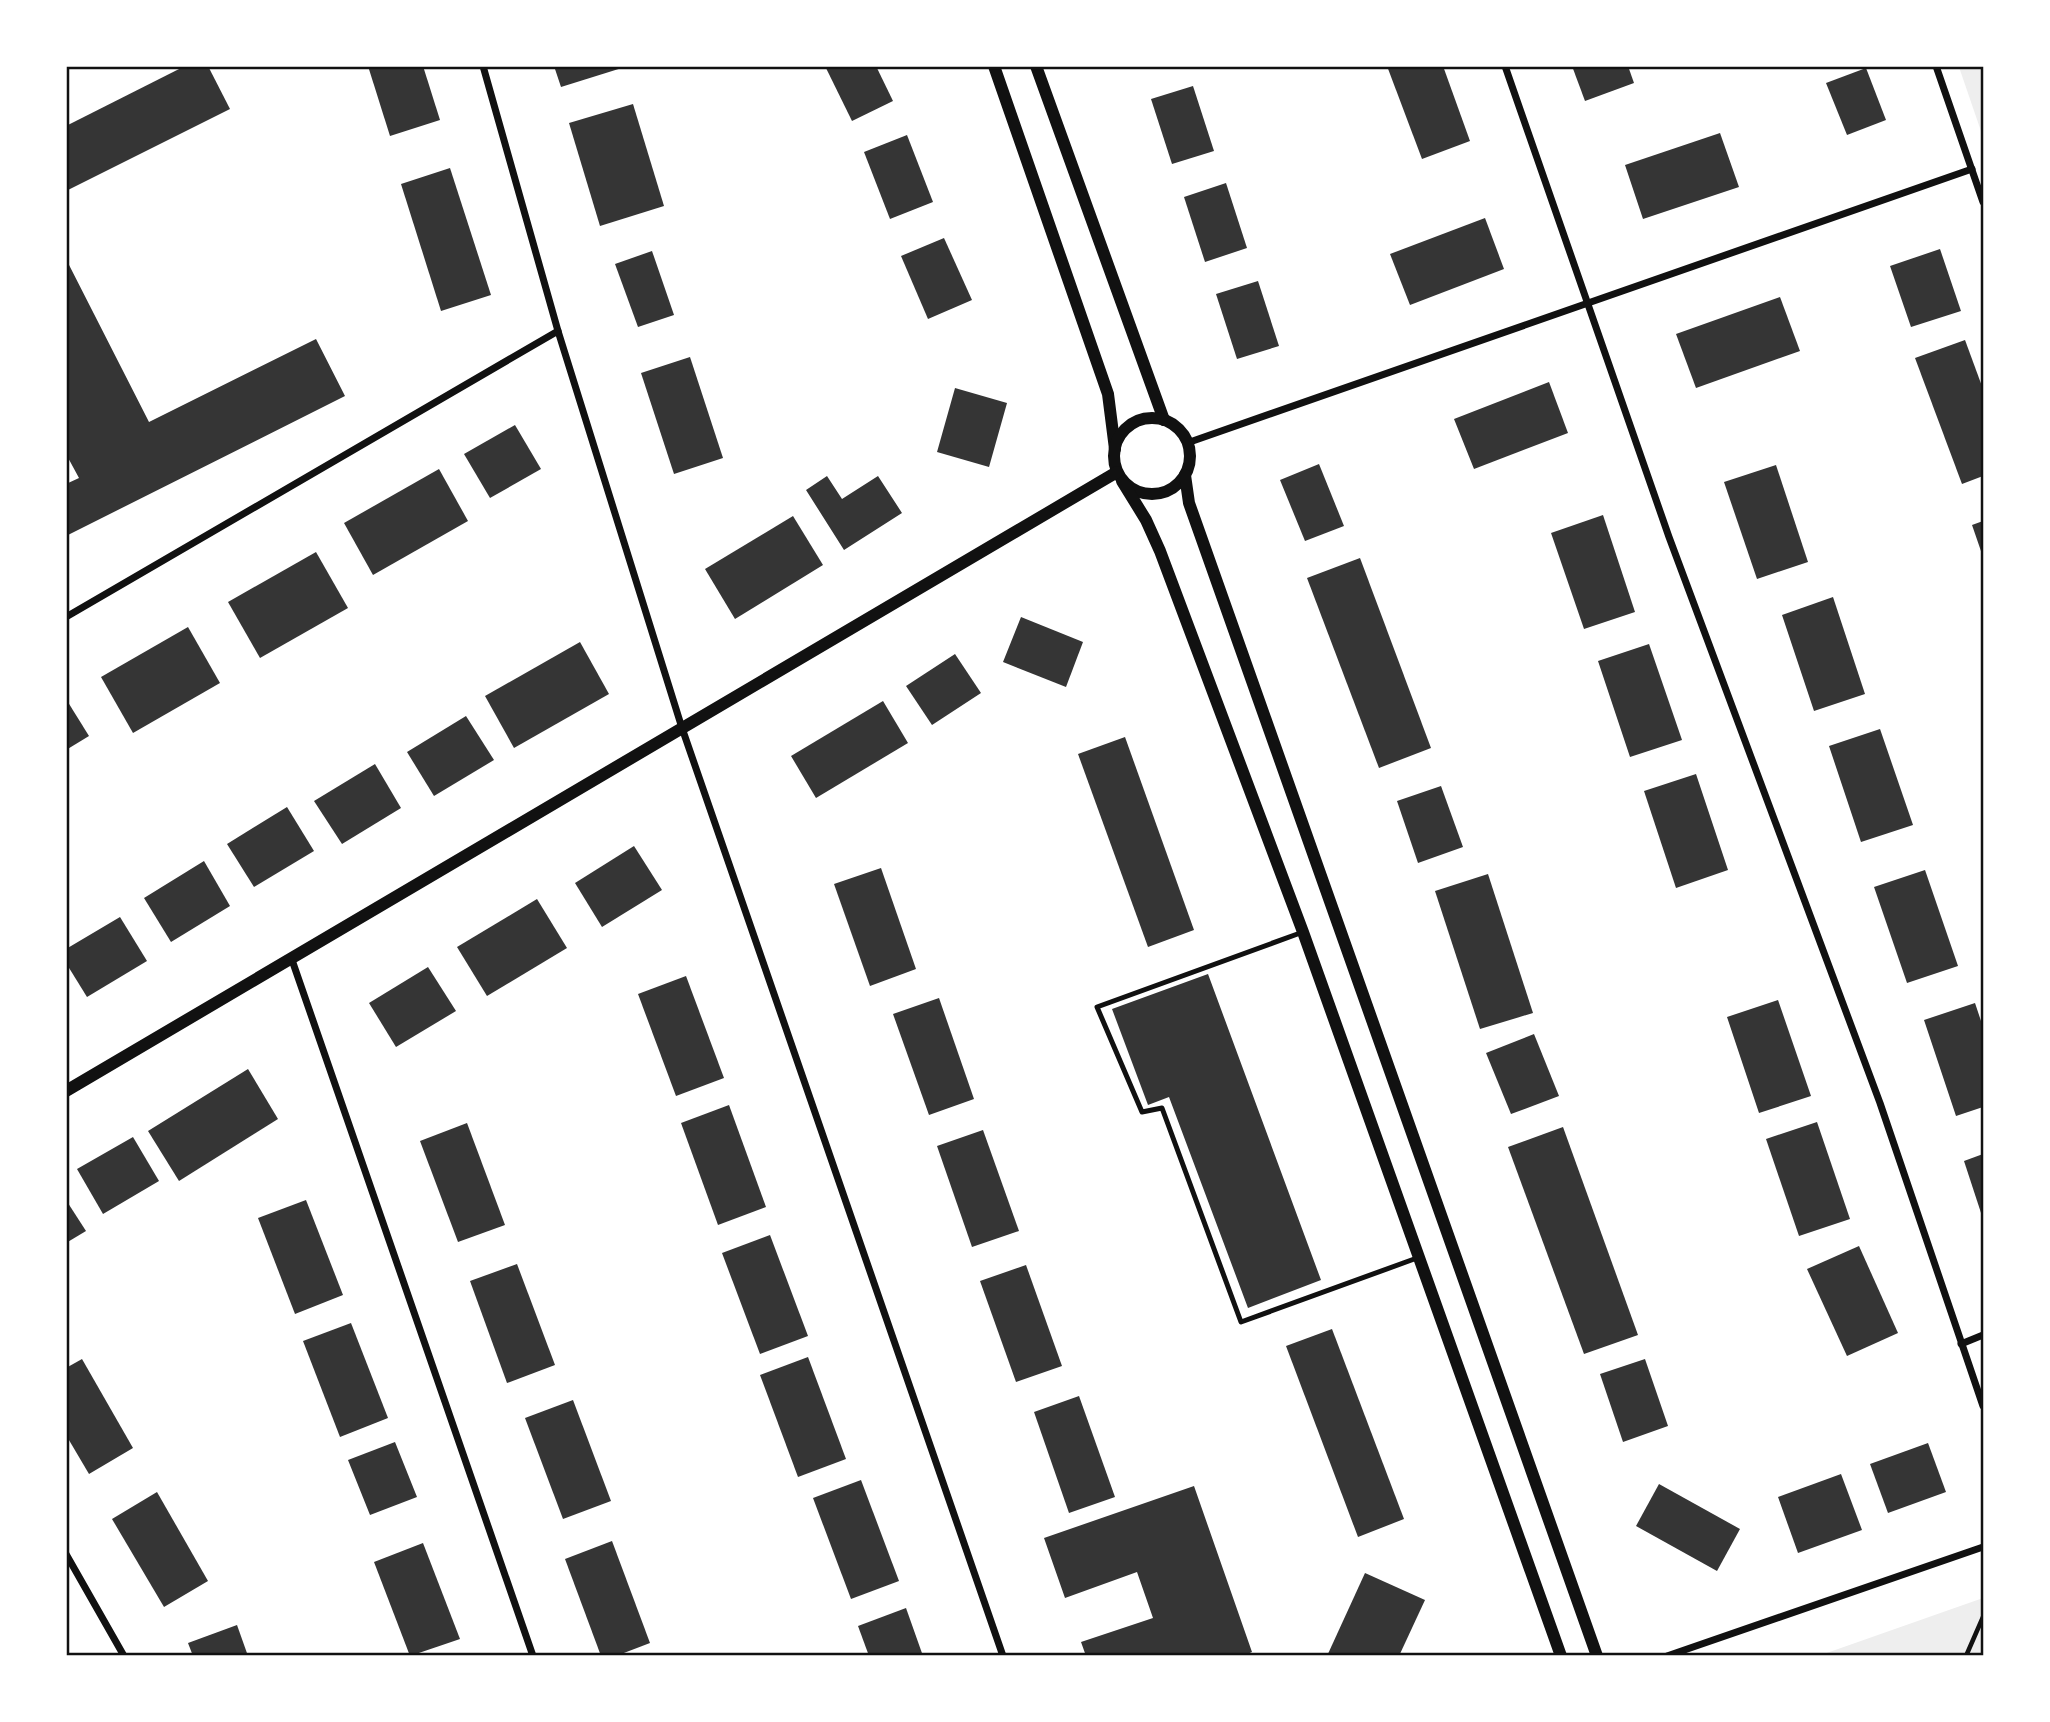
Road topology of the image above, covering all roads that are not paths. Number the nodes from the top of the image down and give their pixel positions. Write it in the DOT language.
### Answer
graph roads {
  1 [pos="483,66"];
  2 [pos="994,66"];
  3 [pos="1035,66"];
  4 [pos="1506,66"];
  5 [pos="1936,66"];
  6 [pos="1972,169"];
  7 [pos="1983,202"];
  8 [pos="1588,304"];
  9 [pos="558,331"];
  10 [pos="1164,420"];
  11 [pos="1187,443"];
  12 [pos="1115,449"];
  13 [pos="1185,475"];
  14 [pos="1119,476"];
  15 [pos="66,617"];
  16 [pos="682,728"];
  17 [pos="1303,932"];
  18 [pos="292,960"];
  19 [pos="66,1091"];
  20 [pos="1417,1258"];
  21 [pos="1983,1335"];
  22 [pos="1961,1343"];
  23 [pos="1983,1406"];
  24 [pos="1983,1546"];
  25 [pos="66,1554"];
  26 [pos="124,1656"];
  27 [pos="533,1656"];
  28 [pos="1003,1656"];
  29 [pos="1561,1656"];
  30 [pos="1597,1656"];
  31 [pos="1667,1656"];
  1 -- 9 [label="street"];
  2 -- 12 [label="street"];
  3 -- 10 [label="street"];
  4 -- 8 [label="street"];
  5 -- 6 [label="street"];
  6 -- 7 [label="street"];
  6 -- 8 [label="street"];
  8 -- 11 [label="street"];
  8 -- 22 [label="street"];
  9 -- 15 [label="street"];
  9 -- 16 [label="street"];
  10 -- 11 [label="street"];
  10 -- 12 [label="street"];
  11 -- 13 [label="street"];
  12 -- 14 [label="street"];
  13 -- 14 [label="street"];
  13 -- 30 [label="street"];
  14 -- 16 [label="street"];
  14 -- 17 [label="street"];
  16 -- 18 [label="street"];
  16 -- 28 [label="street"];
  17 -- 20 [label="street"];
  17 -- 20 [label="lane"];
  18 -- 19 [label="street"];
  18 -- 27 [label="street"];
  20 -- 29 [label="street"];
  21 -- 22 [label="street"];
  22 -- 23 [label="street"];
  24 -- 31 [label="street"];
  25 -- 26 [label="street"];
}
